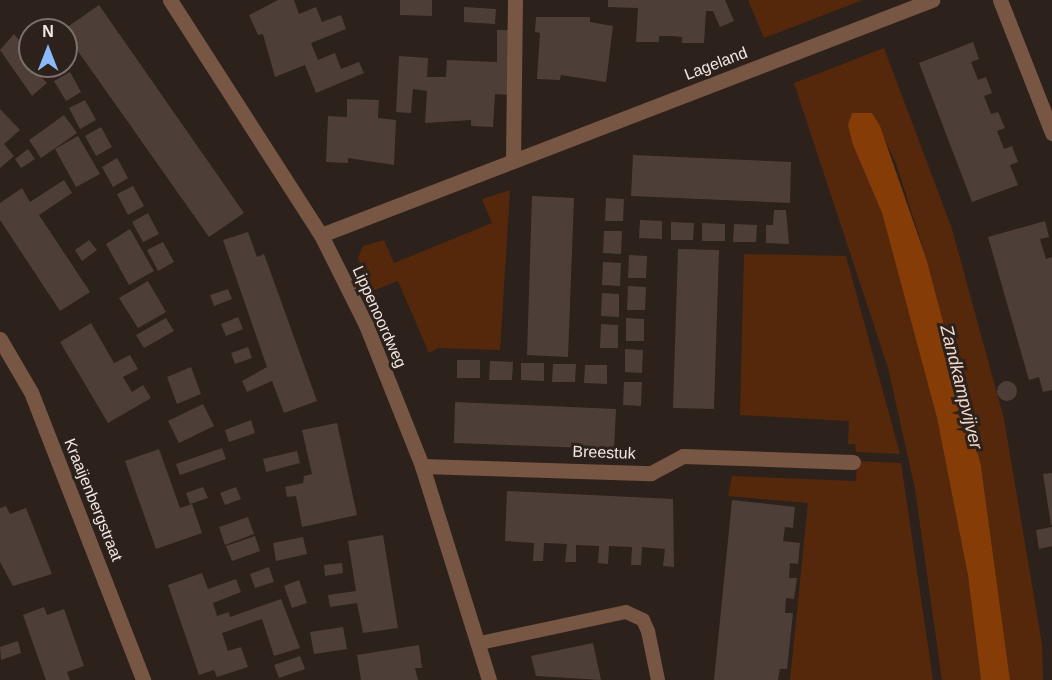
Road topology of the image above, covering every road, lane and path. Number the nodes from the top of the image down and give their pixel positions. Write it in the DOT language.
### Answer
graph roads {
  1 [pos="170,0"];
  2 [pos="515,0"];
  3 [pos="932,0"];
  4 [pos="1000,0"];
  5 [pos="1052,133"];
  6 [pos="513,161"];
  7 [pos="321,234"];
  8 [pos="0,339"];
  9 [pos="853,462"];
  10 [pos="422,466"];
  11 [pos="480,643"];
  12 [pos="143,680"];
  13 [pos="489,680"];
  14 [pos="658,680"];
  1 -- 7 [label="street, Lippenoordweg"];
  2 -- 6 [label="street"];
  3 -- 6 [label="street, Lageland"];
  4 -- 5 [label="street"];
  6 -- 7 [label="street, Lageland"];
  7 -- 10 [label="street, Lippenoordweg"];
  8 -- 12 [label="street, Kraaijenbergstraat"];
  9 -- 10 [label="street, Breestuk"];
  10 -- 11 [label="street, Lippenoordweg"];
  11 -- 13 [label="street, Lippenoordweg"];
  11 -- 14 [label="lane"];
}
